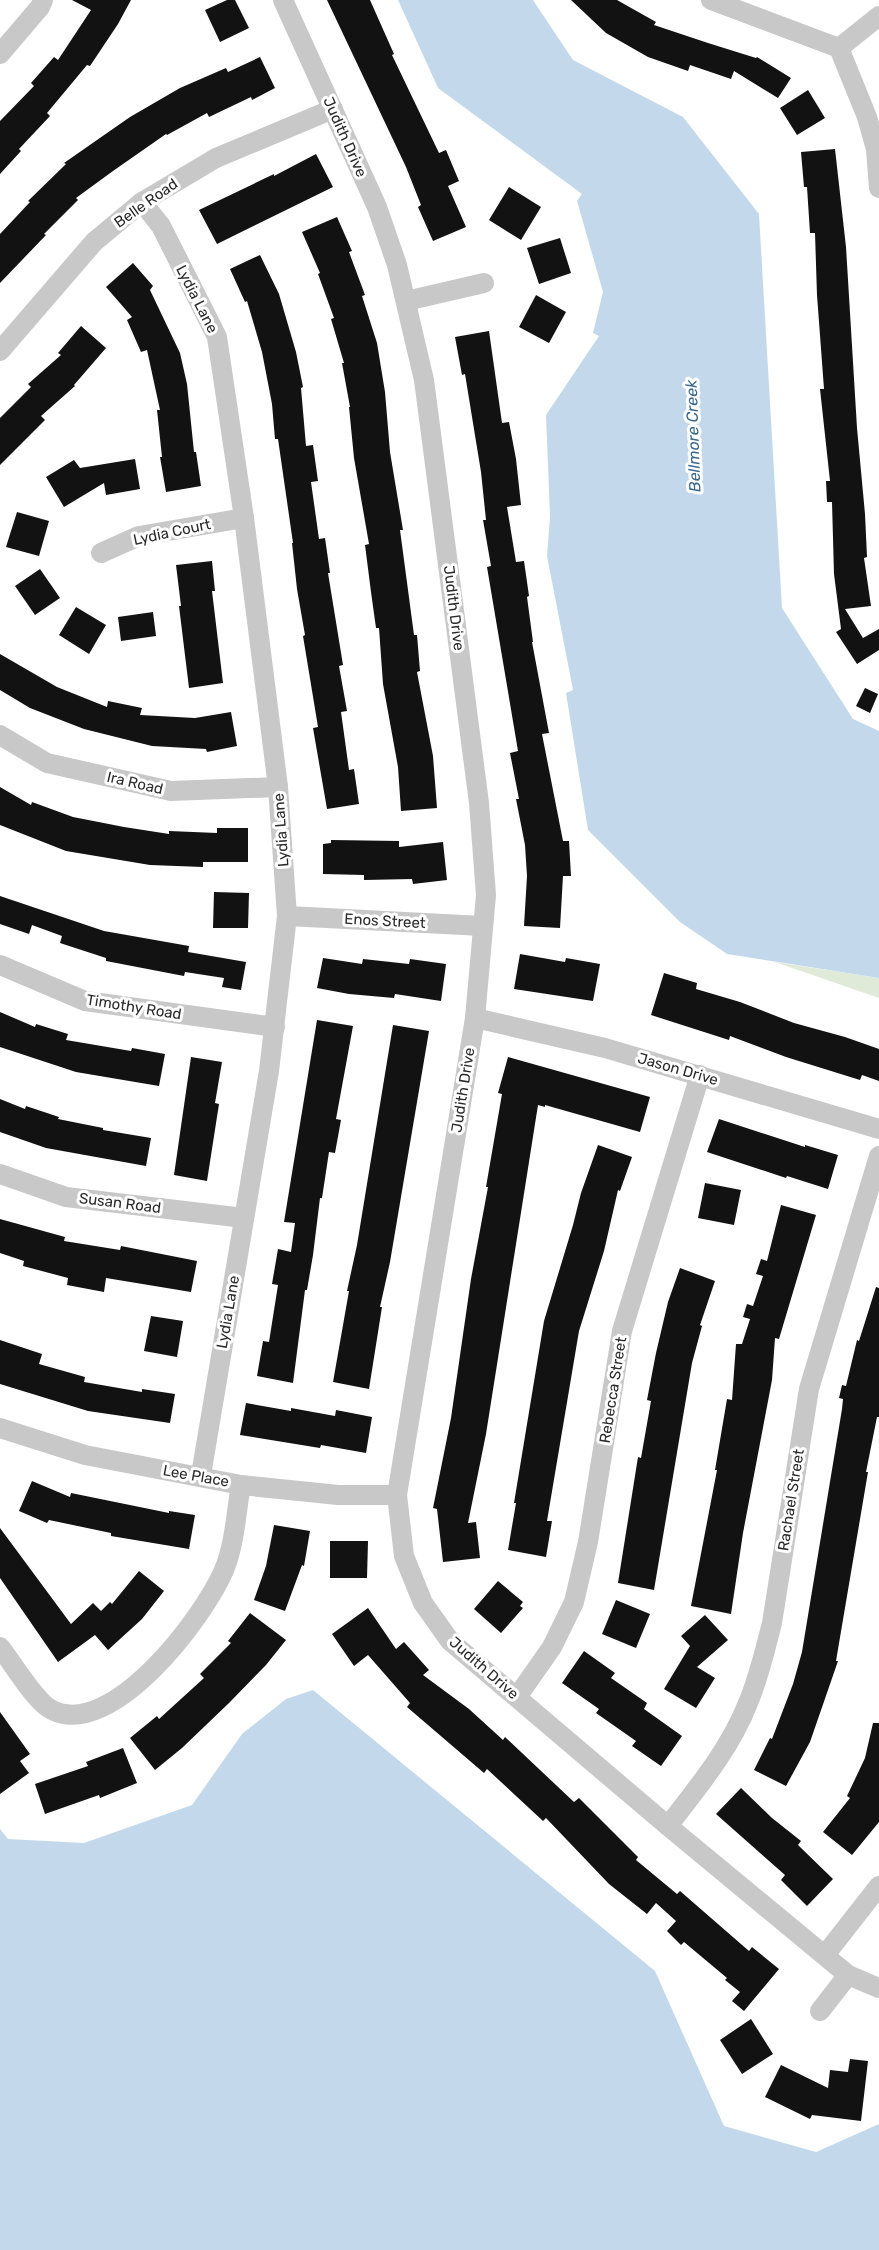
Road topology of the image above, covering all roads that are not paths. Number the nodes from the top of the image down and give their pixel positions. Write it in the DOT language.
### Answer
graph roads {
  1 [pos="43,0"];
  2 [pos="283,0"];
  3 [pos="711,0"];
  4 [pos="879,16"];
  5 [pos="839,48"];
  6 [pos="0,54"];
  7 [pos="333,109"];
  8 [pos="879,188"];
  9 [pos="142,202"];
  10 [pos="484,283"];
  11 [pos="406,301"];
  12 [pos="0,351"];
  13 [pos="244,518"];
  14 [pos="101,553"];
  15 [pos="0,735"];
  16 [pos="278,787"];
  17 [pos="287,916"];
  18 [pos="483,926"];
  19 [pos="0,965"];
  20 [pos="475,1018"];
  21 [pos="275,1027"];
  22 [pos="700,1075"];
  23 [pos="879,1129"];
  24 [pos="879,1156"];
  25 [pos="0,1174"];
  26 [pos="244,1218"];
  27 [pos="0,1428"];
  28 [pos="201,1475"];
  29 [pos="241,1485"];
  30 [pos="397,1495"];
  31 [pos="0,1647"];
  32 [pos="517,1697"];
  33 [pos="668,1826"];
  34 [pos="879,1886"];
  35 [pos="825,1955"];
  36 [pos="848,1975"];
  37 [pos="879,1988"];
  38 [pos="820,2012"];
  1 -- 6 [label="street"];
  2 -- 7 [label="street, Judith Drive"];
  3 -- 5 [label="street"];
  4 -- 5 [label="street"];
  5 -- 8 [label="street"];
  7 -- 9 [label="street, Belle Road"];
  7 -- 11 [label="street, Judith Drive"];
  9 -- 12 [label="street, Belle Road"];
  9 -- 13 [label="street, Lydia Lane"];
  10 -- 11 [label="street"];
  11 -- 18 [label="street, Judith Drive"];
  13 -- 14 [label="street, Lydia Court"];
  13 -- 16 [label="street, Lydia Lane"];
  15 -- 16 [label="street, Ira Road"];
  16 -- 17 [label="street, Lydia Lane"];
  17 -- 18 [label="street, Enos Street"];
  17 -- 21 [label="street, Lydia Lane"];
  18 -- 20 [label="street, Judith Drive"];
  19 -- 21 [label="street, Timothy Road"];
  20 -- 22 [label="street, Jason Drive"];
  20 -- 30 [label="street, Judith Drive"];
  21 -- 26 [label="street, Lydia Lane"];
  22 -- 23 [label="street, Jason Drive"];
  22 -- 32 [label="street, Rebecca Street"];
  24 -- 33 [label="street, Rachael Street"];
  25 -- 26 [label="street, Susan Road"];
  26 -- 28 [label="street, Lydia Lane"];
  27 -- 28 [label="street, Lee Place"];
  28 -- 29 [label="street, Lee Place"];
  29 -- 30 [label="street, Lee Place"];
  29 -- 31 [label="street"];
  30 -- 32 [label="street, Judith Drive"];
  32 -- 33 [label="street, Judith Drive"];
  33 -- 35 [label="street, Judith Drive"];
  34 -- 35 [label="street"];
  35 -- 36 [label="street, Judith Drive"];
  36 -- 37 [label="street, Judith Drive"];
  36 -- 38 [label="street"];
}
